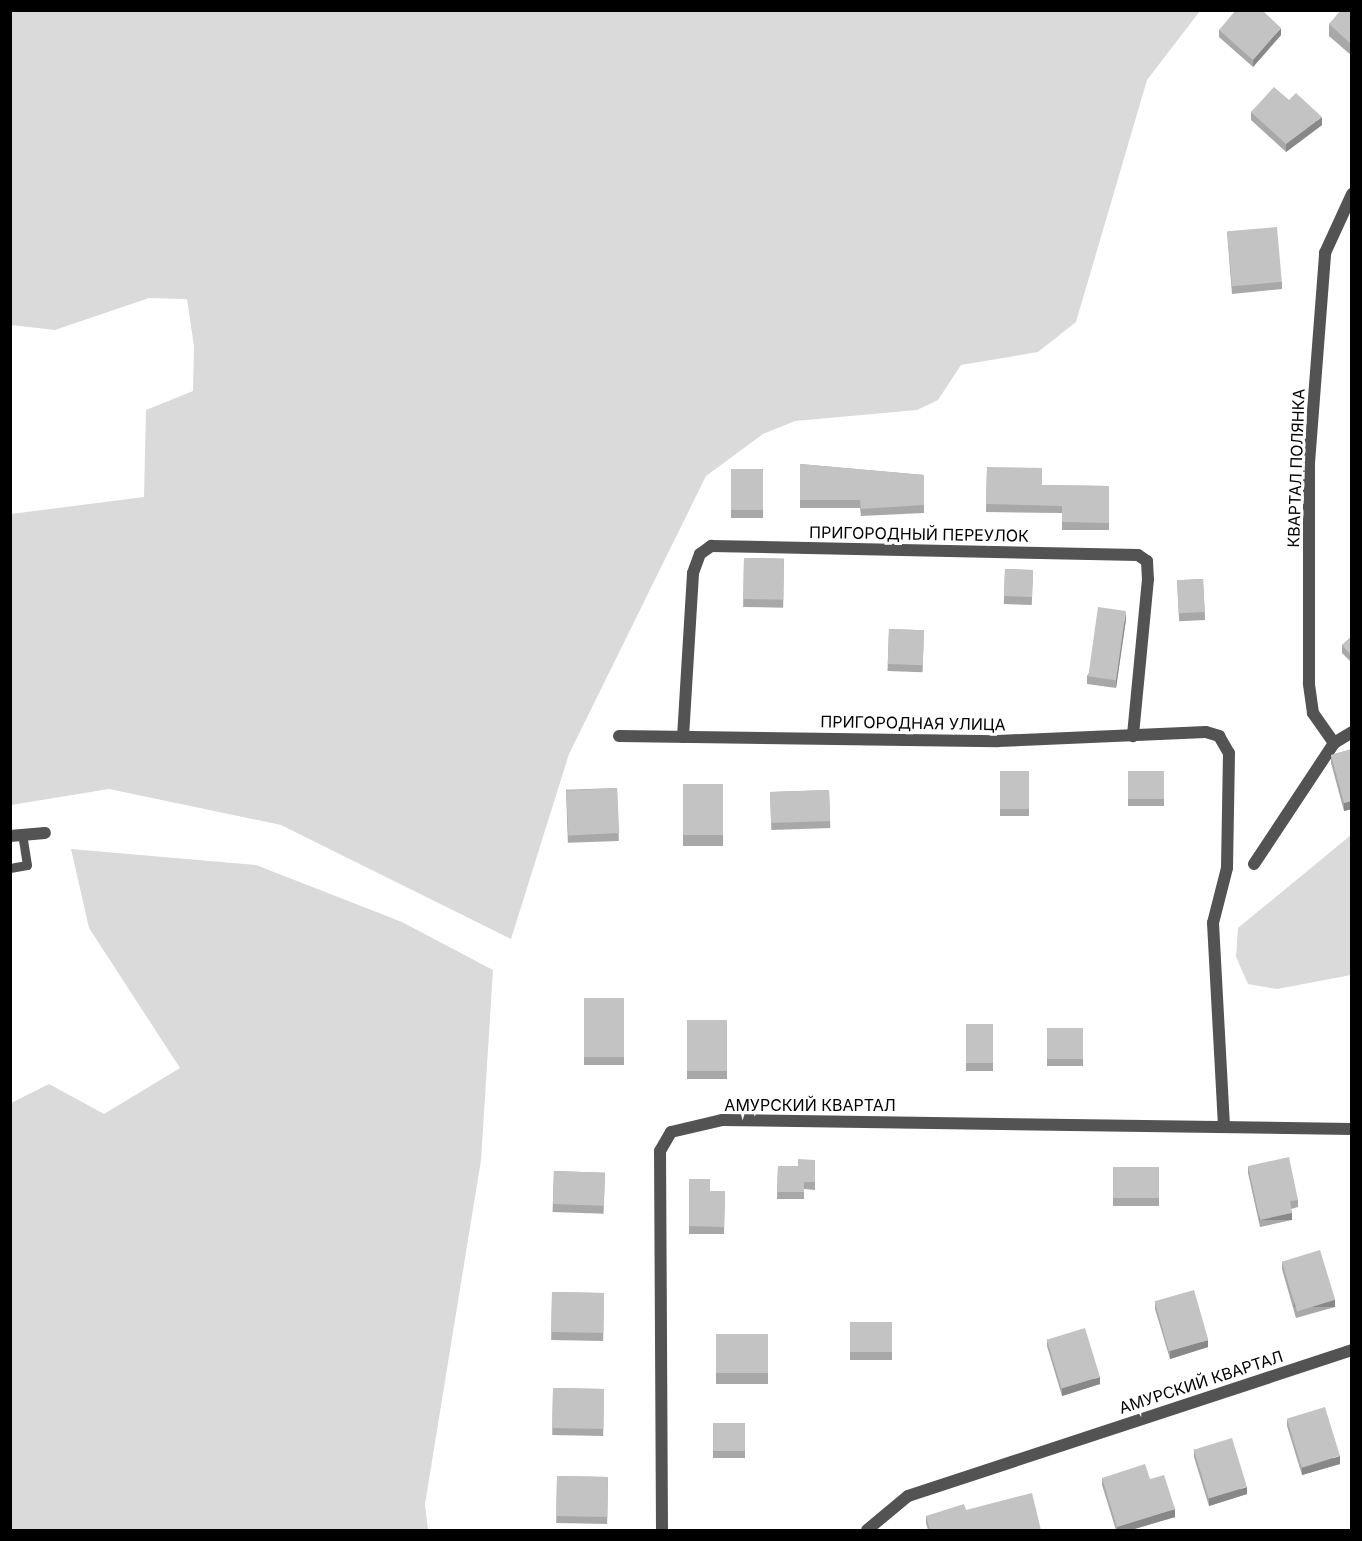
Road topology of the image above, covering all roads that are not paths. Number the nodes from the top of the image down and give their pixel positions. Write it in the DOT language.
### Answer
graph roads {
  1 [pos="1352,194"];
  2 [pos="1352,732"];
  3 [pos="618,736"];
  4 [pos="1133,736"];
  5 [pos="683,737"];
  6 [pos="1334,743"];
  7 [pos="45,832"];
  8 [pos="16,835"];
  9 [pos="1254,864"];
  10 [pos="10,868"];
  11 [pos="1224,1124"];
  12 [pos="1352,1129"];
  13 [pos="1352,1350"];
  14 [pos="662,1530"];
  15 [pos="867,1530"];
  1 -- 6 [label="street, КВАРТАЛ ПОЛЯНКА"];
  2 -- 6 [label="street"];
  3 -- 5 [label="street, ПРИГОРОДНАЯ УЛИЦА"];
  4 -- 5 [label="street, ПРИГОРОДНАЯ УЛИЦА"];
  4 -- 5 [label="street, ПРИГОРОДНЫЙ ПЕРЕУЛОК"];
  4 -- 11 [label="street, ПРИГОРОДНАЯ УЛИЦА"];
  6 -- 9 [label="street"];
  7 -- 8 [label="street"];
  8 -- 10 [label="lane"];
  11 -- 12 [label="street, АМУРСКИЙ КВАРТАЛ"];
  11 -- 14 [label="street, АМУРСКИЙ КВАРТАЛ"];
  13 -- 15 [label="street, АМУРСКИЙ КВАРТАЛ"];
}
